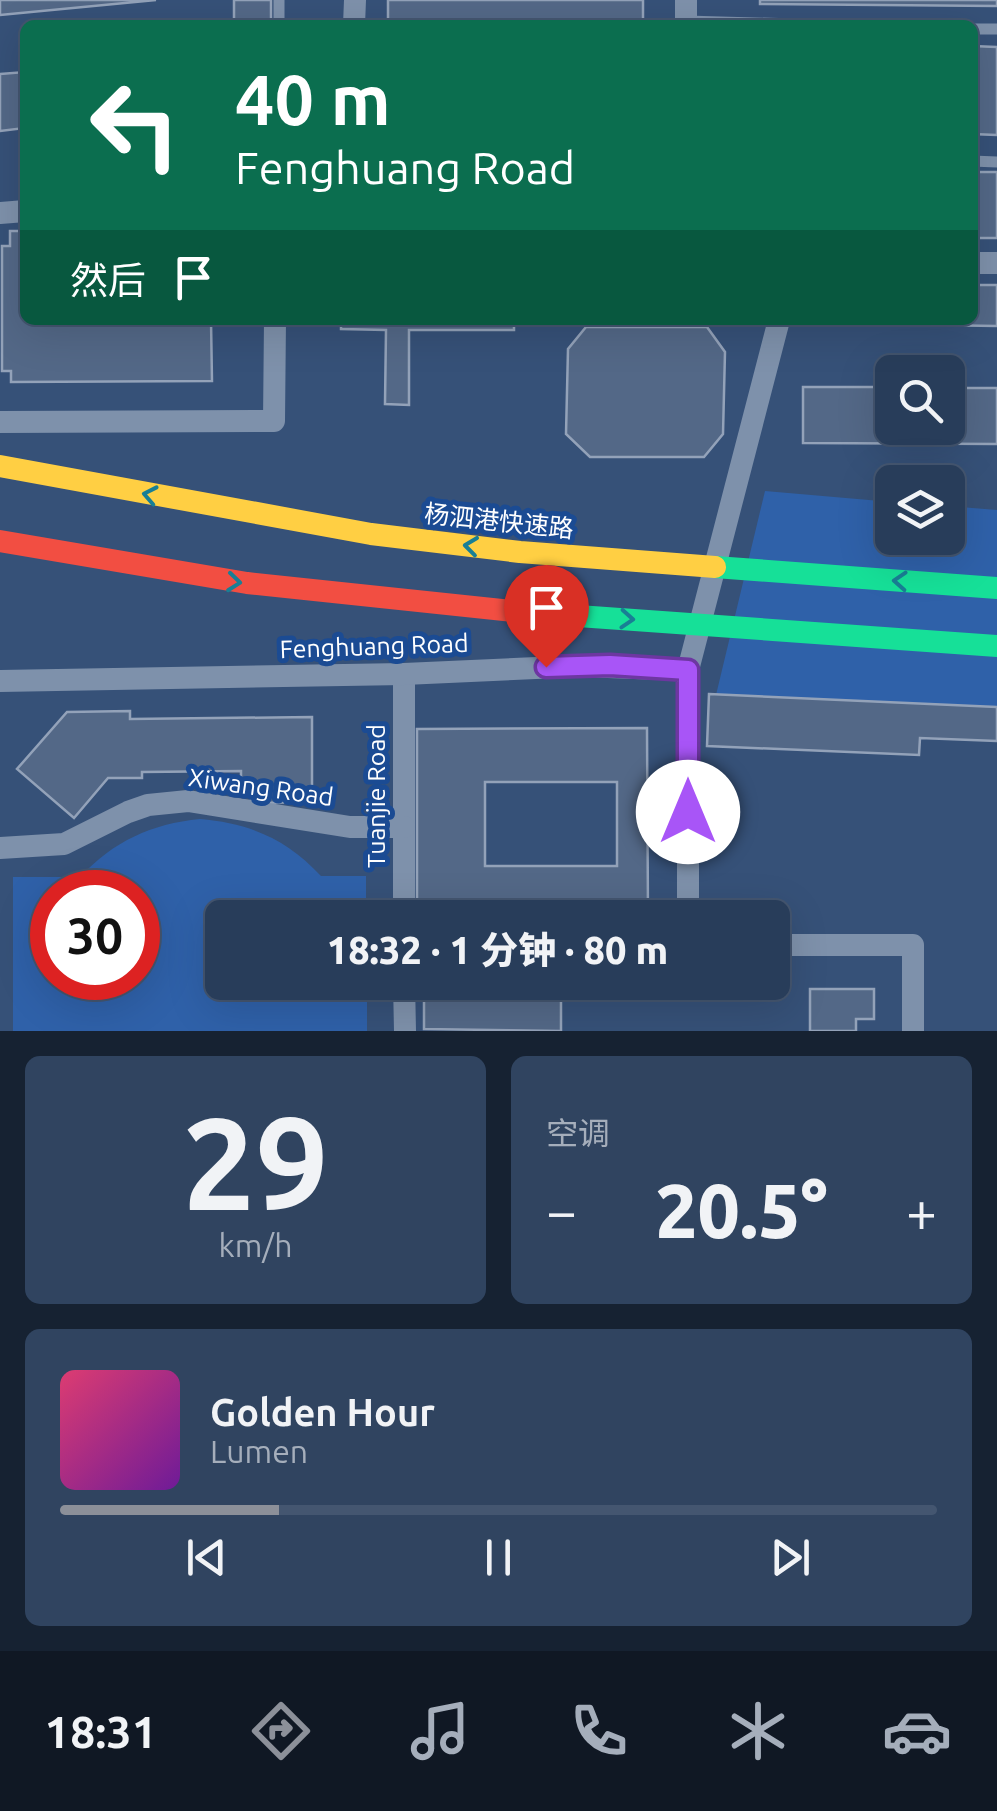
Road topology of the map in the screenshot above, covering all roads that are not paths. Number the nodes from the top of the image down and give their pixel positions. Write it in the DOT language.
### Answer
graph roads {
  1 [pos="686,15"];
  2 [pos="757,20"];
  3 [pos="275,325"];
  4 [pos="778,325"];
  5 [pos="0,422"];
  6 [pos="0,466"];
  7 [pos="0,541"];
  8 [pos="997,588"];
  9 [pos="997,646"];
  10 [pos="688,670"];
  11 [pos="404,674"];
  12 [pos="0,681"];
  13 [pos="404,827"];
  14 [pos="0,848"];
  15 [pos="404,900"];
  16 [pos="688,900"];
  17 [pos="790,946"];
  18 [pos="404,1000"];
  19 [pos="404,1031"];
  20 [pos="913,1031"];
  1 -- 2 [label="lane"];
  3 -- 5 [label="street"];
  4 -- 10 [label="street"];
  8 -- 6 [label="highway, 杨泗港快速路, one-way, bridge"];
  7 -- 9 [label="highway, one-way, bridge"];
  10 -- 11 [label="street, Fenghuang Road"];
  10 -- 16 [label="street"];
  11 -- 12 [label="street, Fenghuang Road"];
  11 -- 13 [label="street, Tuanjie Road"];
  13 -- 14 [label="street, Xiwang Road"];
  13 -- 15 [label="street, Tuanjie Road"];
  17 -- 20 [label="street"];
  18 -- 19 [label="street"];
}
